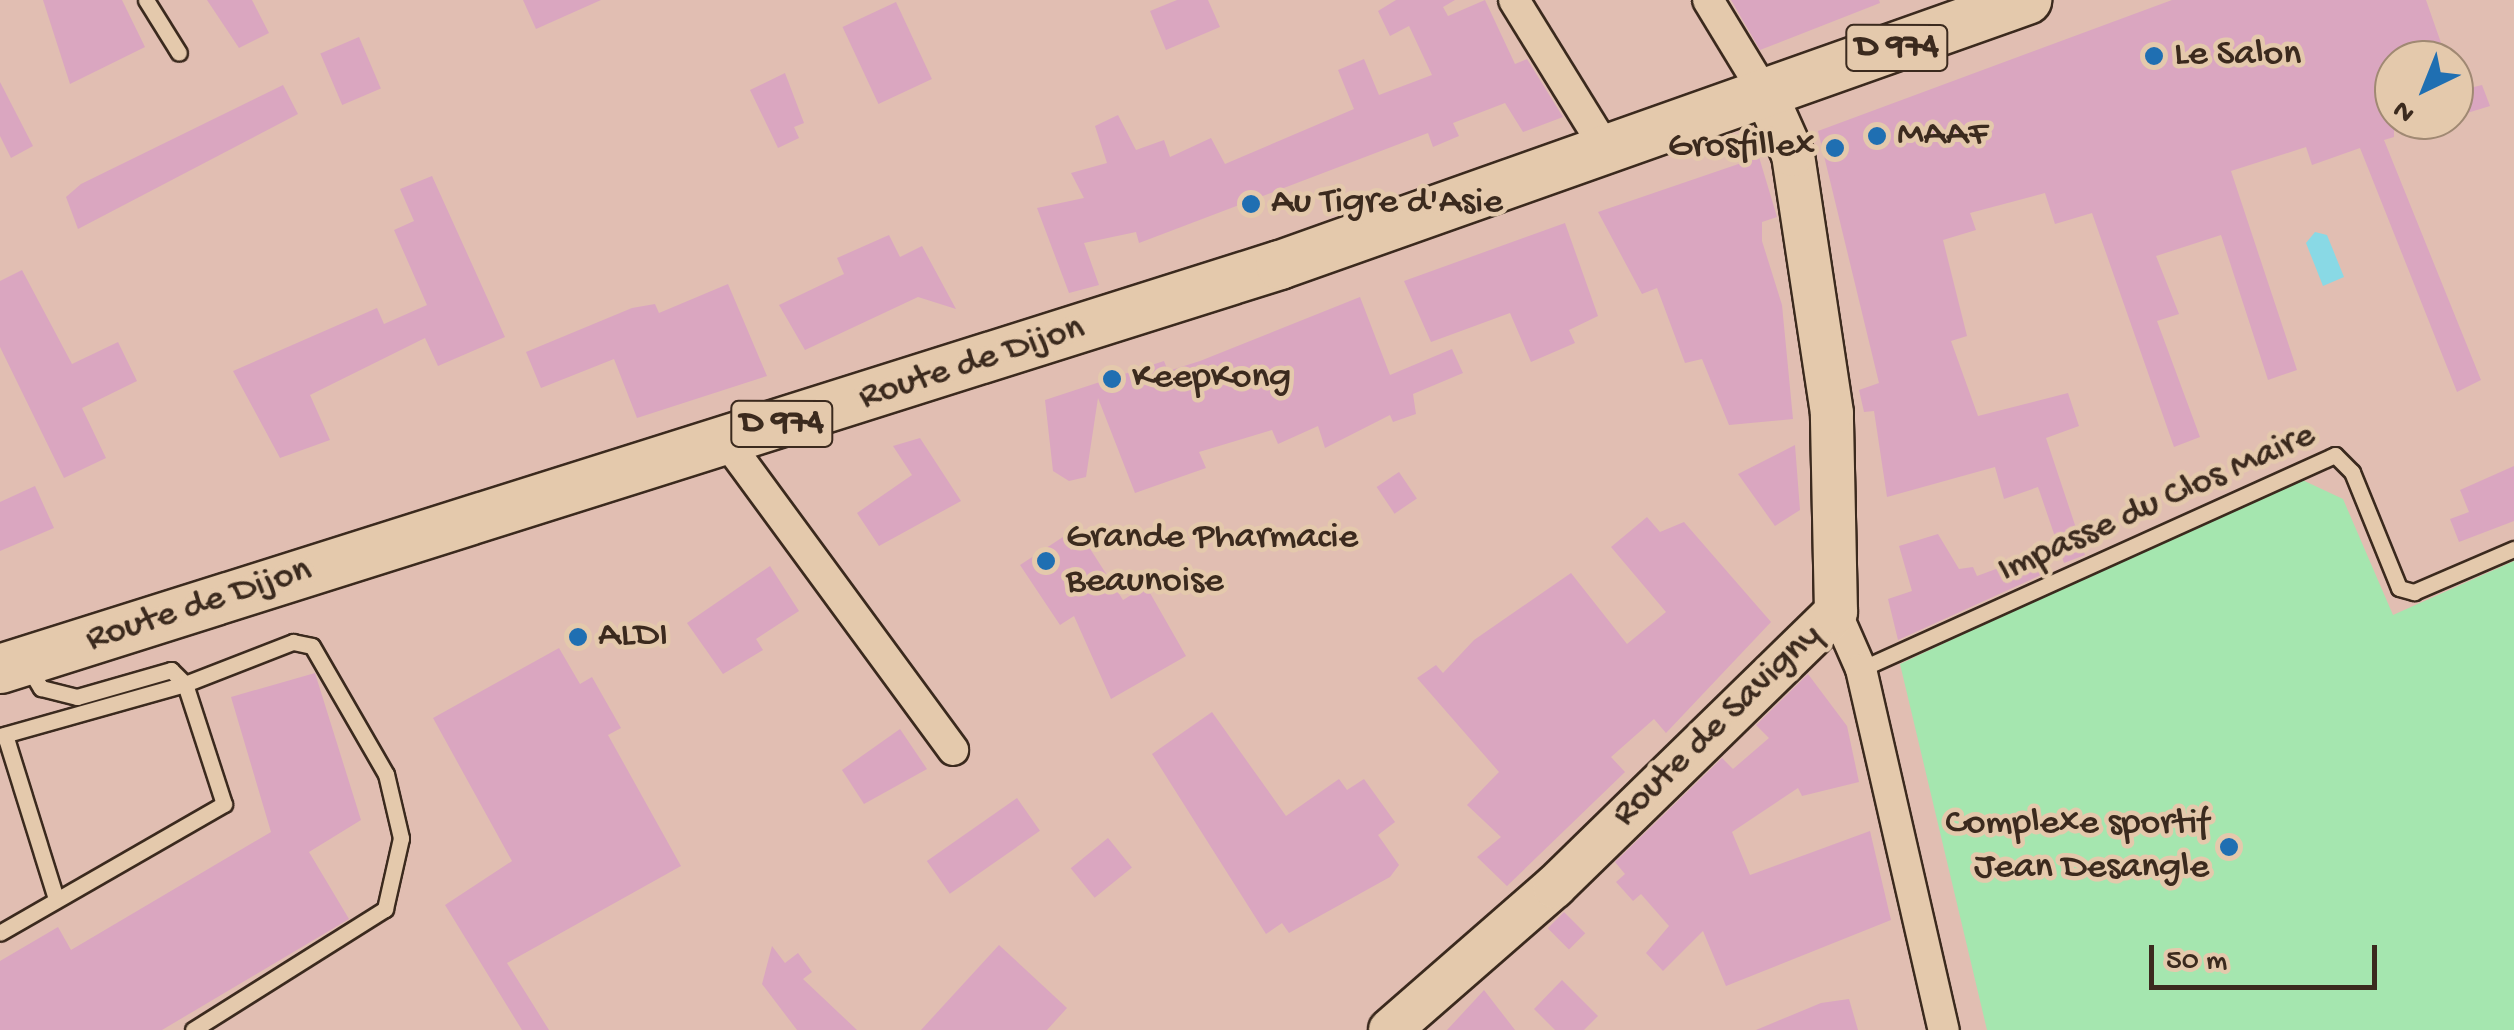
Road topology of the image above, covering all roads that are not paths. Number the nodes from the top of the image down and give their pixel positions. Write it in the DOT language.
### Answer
graph roads {
  1 [pos="146,0"];
  2 [pos="1514,0"];
  3 [pos="1708,0"];
  4 [pos="2027,0"];
  5 [pos="179,53"];
  6 [pos="1767,97"];
  7 [pos="1608,152"];
  8 [pos="727,442"];
  9 [pos="2514,549"];
  10 [pos="1836,612"];
  11 [pos="13,666"];
  12 [pos="1861,668"];
  13 [pos="185,684"];
  14 [pos="2,736"];
  15 [pos="953,750"];
  16 [pos="55,896"];
  17 [pos="0,933"];
  18 [pos="193,1030"];
  19 [pos="1390,1030"];
  20 [pos="1944,1030"];
  1 -- 5 [label="lane"];
  2 -- 7 [label="street"];
  3 -- 6 [label="street"];
  4 -- 6 [label="main road, D 974"];
  6 -- 7 [label="main road, Route de Dijon / D 974"];
  6 -- 10 [label="main road, Route de Savigny"];
  7 -- 8 [label="main road, Route de Dijon / D 974"];
  8 -- 11 [label="main road, Route de Dijon / D 974"];
  8 -- 15 [label="street"];
  9 -- 12 [label="lane, Impasse du Clos Maire"];
  10 -- 12 [label="street"];
  10 -- 19 [label="main road, Route de Savigny"];
  11 -- 13 [label="lane"];
  12 -- 20 [label="street"];
  13 -- 14 [label="lane"];
  13 -- 16 [label="lane"];
  13 -- 18 [label="lane"];
  14 -- 16 [label="lane"];
  16 -- 17 [label="lane"];
}
